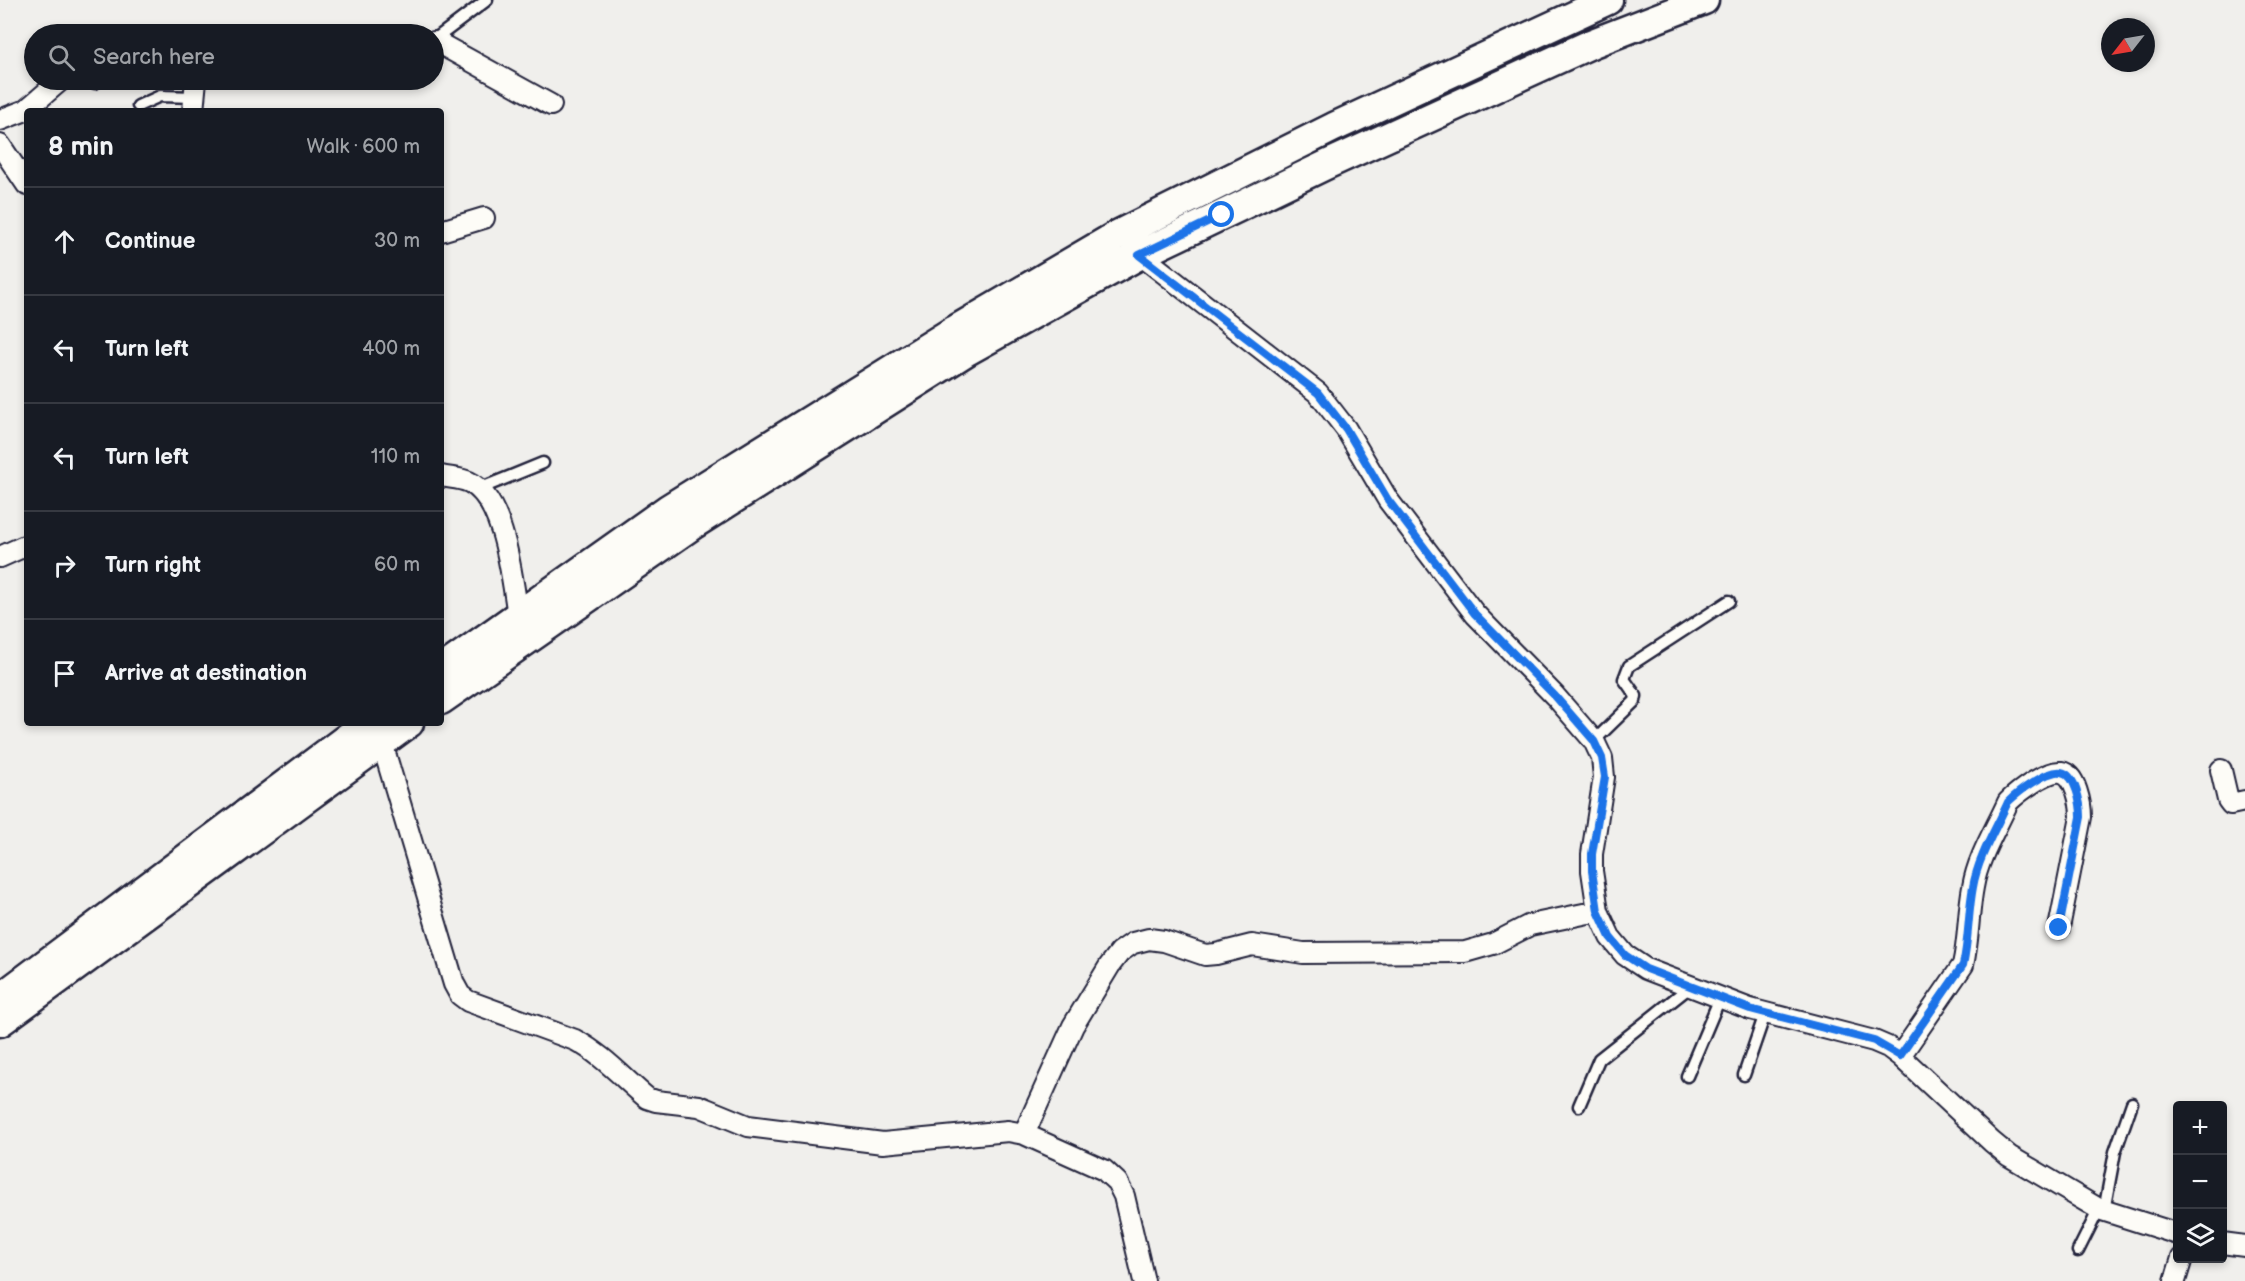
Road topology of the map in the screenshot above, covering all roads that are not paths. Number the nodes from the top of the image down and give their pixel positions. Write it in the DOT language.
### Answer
graph roads {
  1 [pos="487,0"];
  2 [pos="1608,0"];
  3 [pos="1704,0"];
  4 [pos="444,33"];
  5 [pos="444,46"];
  6 [pos="49,90"];
  7 [pos="195,96"];
  8 [pos="551,105"];
  9 [pos="138,106"];
  10 [pos="28,108"];
  11 [pos="24,111"];
  12 [pos="0,120"];
  13 [pos="0,145"];
  14 [pos="24,181"];
  15 [pos="484,218"];
  16 [pos="444,230"];
  17 [pos="1119,234"];
  18 [pos="1139,255"];
  19 [pos="543,463"];
  20 [pos="444,476"];
  21 [pos="479,489"];
  22 [pos="24,546"];
  23 [pos="0,557"];
  24 [pos="1729,601"];
  25 [pos="518,615"];
  26 [pos="444,668"];
  27 [pos="444,698"];
  28 [pos="386,726"];
  29 [pos="370,728"];
  30 [pos="1594,741"];
  31 [pos="2221,770"];
  32 [pos="2245,801"];
  33 [pos="1598,911"];
  34 [pos="2059,928"];
  35 [pos="1691,986"];
  36 [pos="0,998"];
  37 [pos="1720,998"];
  38 [pos="1765,1014"];
  39 [pos="0,1022"];
  40 [pos="1900,1056"];
  41 [pos="1744,1075"];
  42 [pos="1687,1076"];
  43 [pos="2132,1103"];
  44 [pos="1579,1106"];
  45 [pos="1024,1134"];
  46 [pos="2101,1210"];
  47 [pos="2173,1232"];
  48 [pos="2227,1244"];
  49 [pos="2245,1246"];
  50 [pos="2078,1251"];
  51 [pos="2180,1263"];
  52 [pos="1144,1281"];
  53 [pos="2175,1281"];
  1 -- 4 [label="lane"];
  2 -- 17 [label="street"];
  3 -- 18 [label="street"];
  5 -- 8 [label="street"];
  6 -- 10 [label="street"];
  7 -- 9 [label="lane"];
  11 -- 12 [label="street"];
  13 -- 14 [label="street"];
  15 -- 16 [label="street"];
  17 -- 18 [label="street"];
  17 -- 25 [label="street"];
  18 -- 27 [label="street"];
  18 -- 30 [label="street"];
  19 -- 21 [label="lane"];
  20 -- 21 [label="street"];
  21 -- 25 [label="street"];
  22 -- 23 [label="street"];
  24 -- 30 [label="lane"];
  25 -- 26 [label="street"];
  28 -- 29 [label="street"];
  29 -- 36 [label="street"];
  29 -- 39 [label="street"];
  29 -- 45 [label="street"];
  30 -- 33 [label="street"];
  31 -- 32 [label="street"];
  33 -- 35 [label="street"];
  33 -- 45 [label="street"];
  34 -- 40 [label="street"];
  35 -- 37 [label="street"];
  35 -- 44 [label="lane"];
  37 -- 38 [label="street"];
  37 -- 42 [label="lane"];
  38 -- 40 [label="street"];
  38 -- 41 [label="lane"];
  40 -- 46 [label="street"];
  43 -- 46 [label="lane"];
  45 -- 52 [label="street"];
  46 -- 47 [label="street"];
  46 -- 50 [label="lane"];
  48 -- 49 [label="street"];
  51 -- 53 [label="street"];
}
